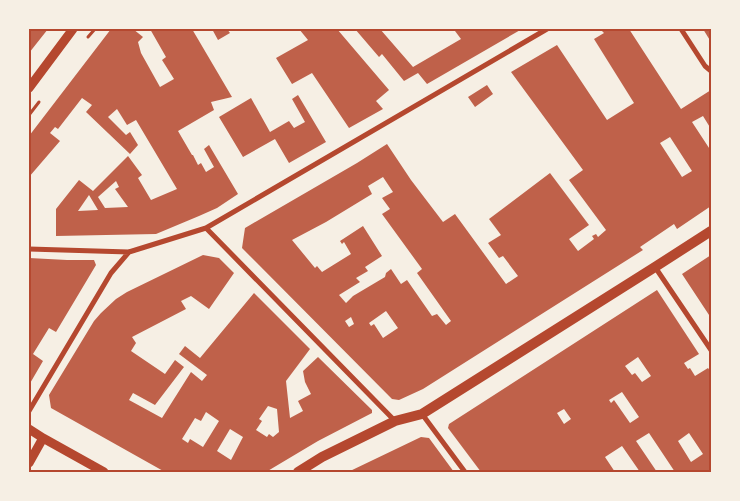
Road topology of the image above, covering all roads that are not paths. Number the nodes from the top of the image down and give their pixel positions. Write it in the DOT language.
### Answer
graph roads {
  1 [pos="73,29"];
  2 [pos="547,29"];
  3 [pos="681,29"];
  4 [pos="711,71"];
  5 [pos="29,88"];
  6 [pos="206,228"];
  7 [pos="711,231"];
  8 [pos="29,249"];
  9 [pos="129,252"];
  10 [pos="655,267"];
  11 [pos="711,350"];
  12 [pos="29,411"];
  13 [pos="422,414"];
  14 [pos="396,421"];
  15 [pos="29,429"];
  16 [pos="43,438"];
  17 [pos="29,463"];
  18 [pos="104,472"];
  19 [pos="298,472"];
  20 [pos="465,472"];
  1 -- 5 [label="street"];
  2 -- 6 [label="street"];
  3 -- 4 [label="street"];
  6 -- 9 [label="street"];
  6 -- 14 [label="street"];
  7 -- 10 [label="main road"];
  8 -- 9 [label="street"];
  9 -- 12 [label="street"];
  10 -- 11 [label="street"];
  10 -- 13 [label="main road"];
  13 -- 14 [label="main road"];
  13 -- 20 [label="street"];
  14 -- 19 [label="main road"];
  15 -- 16 [label="street"];
  16 -- 17 [label="street"];
  16 -- 18 [label="street"];
}
